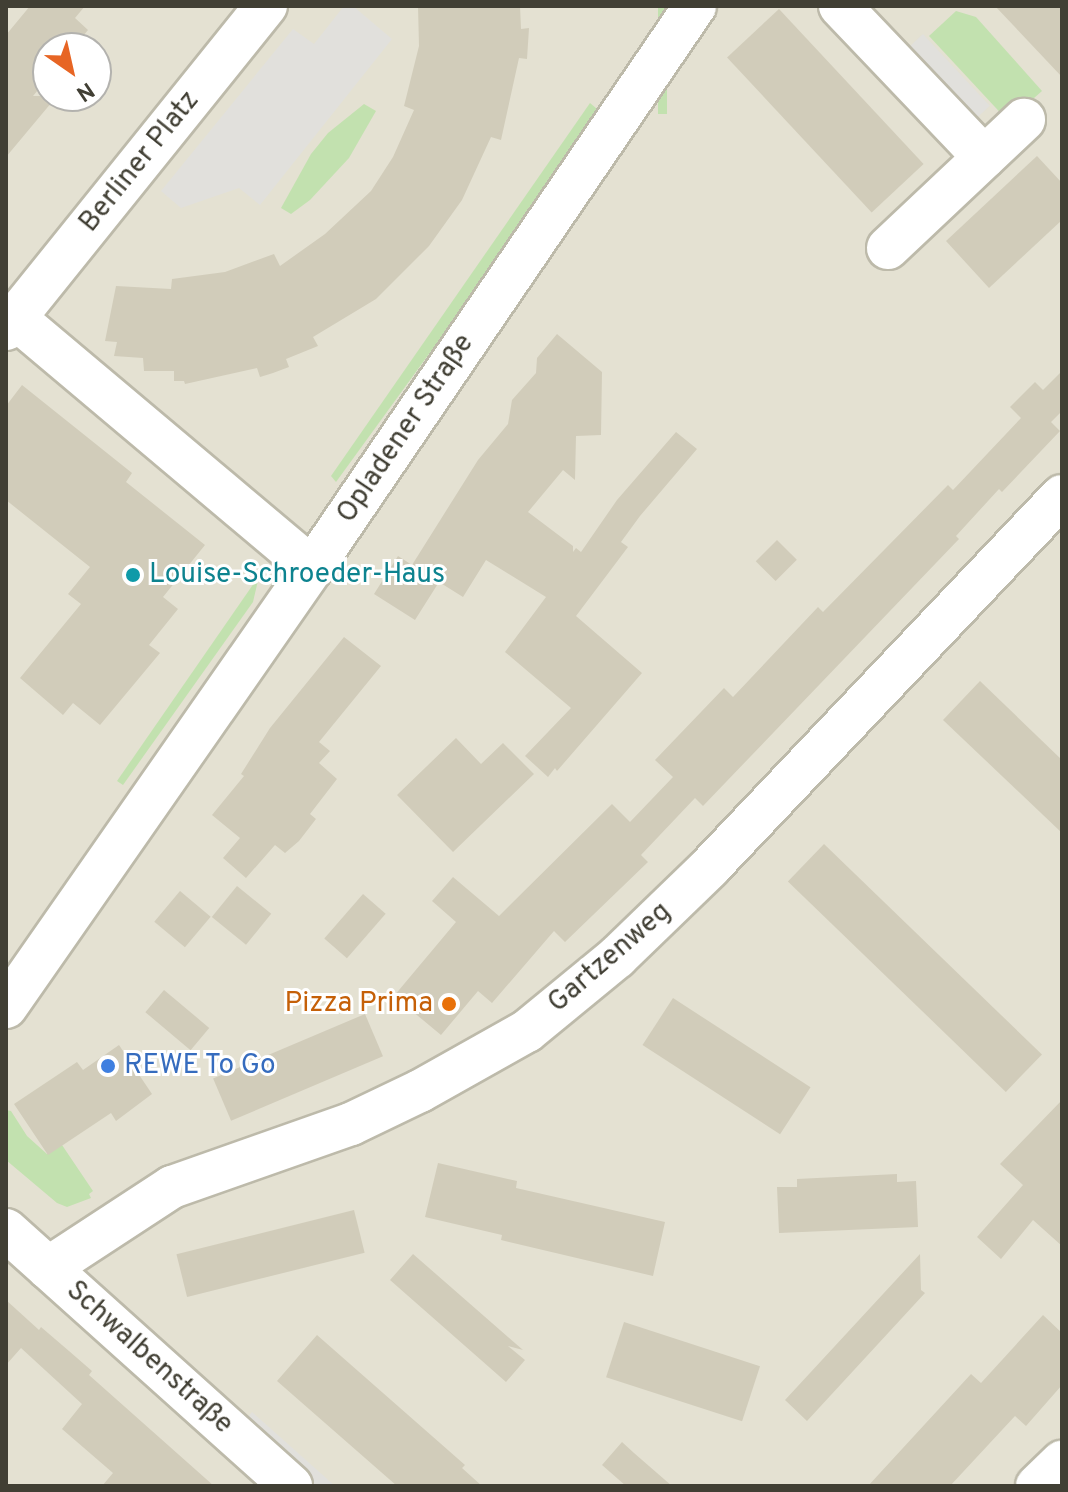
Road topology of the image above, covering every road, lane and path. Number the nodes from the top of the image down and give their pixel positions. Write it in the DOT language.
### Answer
graph roads {
  1 [pos="266,6"];
  2 [pos="695,6"];
  3 [pos="840,6"];
  4 [pos="1024,120"];
  5 [pos="984,157"];
  6 [pos="888,248"];
  7 [pos="10,323"];
  8 [pos="1062,496"];
  9 [pos="312,568"];
  10 [pos="6,1007"];
  11 [pos="6,1230"];
  12 [pos="48,1268"];
  13 [pos="1062,1462"];
  14 [pos="291,1486"];
  15 [pos="1037,1486"];
  1 -- 7 [label="street, Berliner Platz"];
  2 -- 9 [label="street, Opladener Straße"];
  3 -- 5 [label="street"];
  4 -- 5 [label="street"];
  5 -- 6 [label="street"];
  7 -- 9 [label="street, Berliner Platz"];
  8 -- 12 [label="street, Gartzenweg"];
  9 -- 10 [label="street, Opladener Straße"];
  11 -- 12 [label="street, Schwalbenstraße"];
  12 -- 14 [label="street, Schwalbenstraße"];
  13 -- 15 [label="street"];
}
